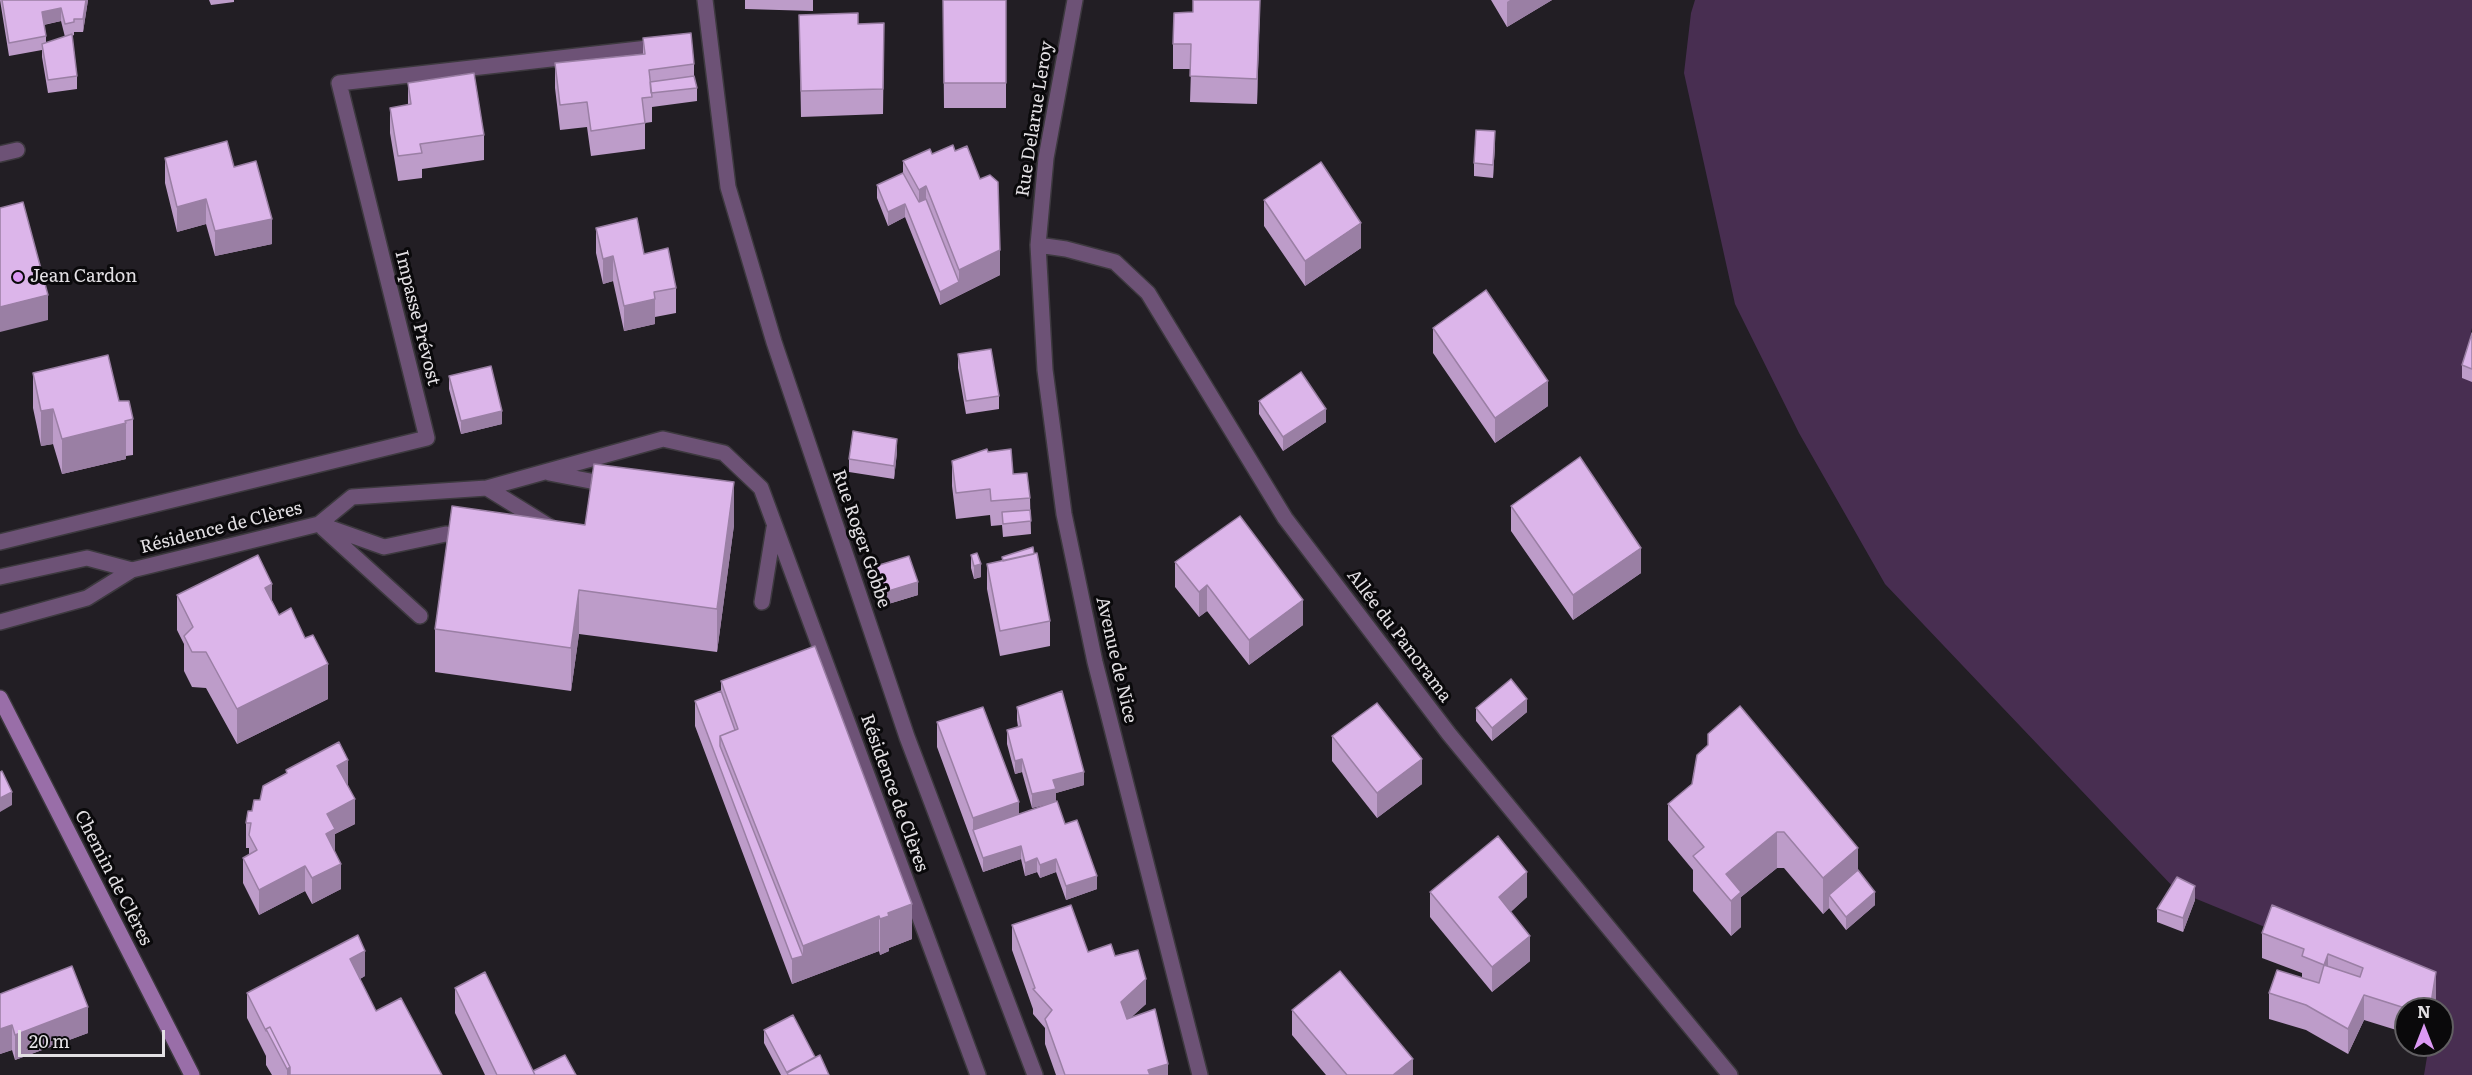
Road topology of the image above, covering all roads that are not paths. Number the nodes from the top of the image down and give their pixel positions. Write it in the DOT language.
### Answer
graph roads {
  1 [pos="705,0"];
  2 [pos="1075,0"];
  3 [pos="648,48"];
  4 [pos="17,150"];
  5 [pos="0,154"];
  6 [pos="1038,245"];
  7 [pos="544,472"];
  8 [pos="622,487"];
  9 [pos="487,488"];
  10 [pos="319,524"];
  11 [pos="774,525"];
  12 [pos="561,534"];
  13 [pos="0,542"];
  14 [pos="481,543"];
  15 [pos="132,570"];
  16 [pos="0,577"];
  17 [pos="762,602"];
  18 [pos="420,616"];
  19 [pos="0,622"];
  20 [pos="0,698"];
  21 [pos="192,1075"];
  22 [pos="978,1075"];
  23 [pos="1035,1075"];
  24 [pos="1200,1075"];
  25 [pos="1730,1075"];
  1 -- 23 [label="street, Rue Roger Gobbe"];
  2 -- 6 [label="street, Rue Delarue Leroy"];
  3 -- 13 [label="street, Impasse Prévost"];
  4 -- 5 [label="street"];
  6 -- 24 [label="street, Avenue de Nice"];
  6 -- 25 [label="street, Allée du Panorama"];
  7 -- 8 [label="street, Résidence de Clères"];
  7 -- 9 [label="street, Résidence de Clères"];
  7 -- 11 [label="street, Résidence de Clères"];
  9 -- 10 [label="street, Résidence de Clères"];
  9 -- 12 [label="street"];
  10 -- 14 [label="street, Résidence de Clères"];
  10 -- 15 [label="street, Résidence de Clères"];
  10 -- 18 [label="street, Résidence de Clères"];
  11 -- 17 [label="street, Résidence de Clères"];
  11 -- 22 [label="street, Résidence de Clères"];
  15 -- 16 [label="street, Résidence de Clères"];
  15 -- 19 [label="street, Résidence de Clères"];
  20 -- 21 [label="street, Chemin de Clères"];
}
